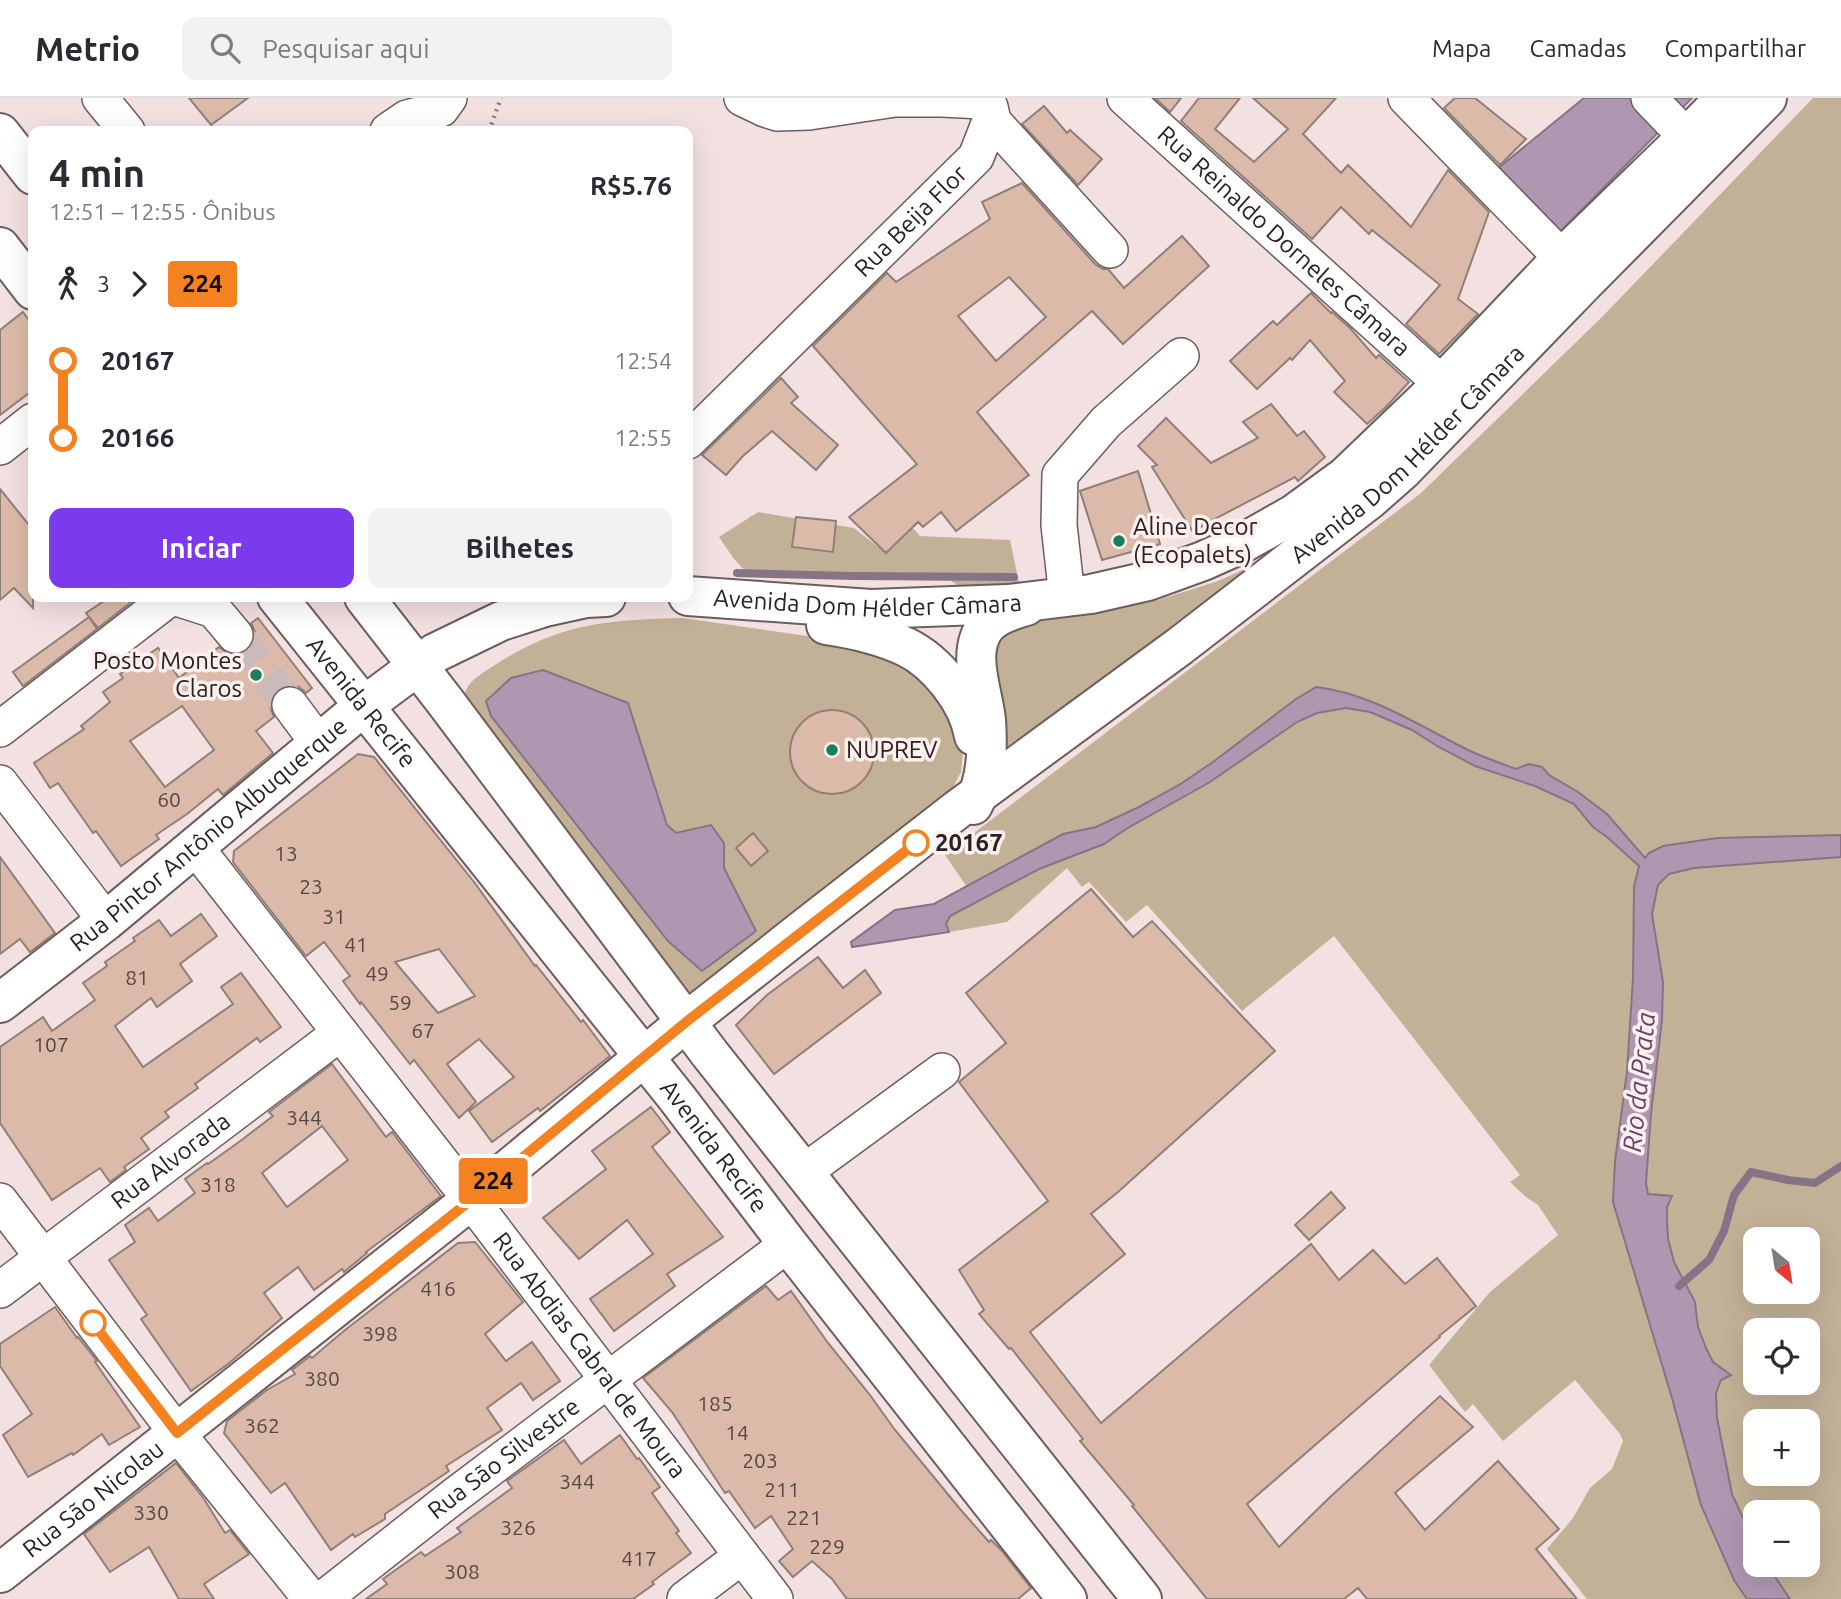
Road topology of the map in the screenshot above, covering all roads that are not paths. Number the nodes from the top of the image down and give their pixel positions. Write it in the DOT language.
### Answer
graph roads {
  1 [pos="100,98"];
  2 [pos="449,98"];
  3 [pos="742,98"];
  4 [pos="1125,98"];
  5 [pos="1406,98"];
  6 [pos="1649,98"];
  7 [pos="1725,98"];
  8 [pos="1767,98"];
  9 [pos="894,99"];
  10 [pos="991,119"];
  11 [pos="123,126"];
  12 [pos="395,126"];
  13 [pos="1682,130"];
  14 [pos="0,133"];
  15 [pos="28,169"];
  16 [pos="0,247"];
  17 [pos="1110,250"];
  18 [pos="1562,258"];
  19 [pos="28,283"];
  20 [pos="1181,356"];
  21 [pos="1442,384"];
  22 [pos="28,425"];
  23 [pos="693,436"];
  24 [pos="0,447"];
  25 [pos="693,591"];
  26 [pos="693,591"];
  27 [pos="1057,598"];
  28 [pos="164,602"];
  29 [pos="189,602"];
  30 [pos="281,602"];
  31 [pos="368,602"];
  32 [pos="568,602"];
  33 [pos="235,635"];
  34 [pos="418,666"];
  35 [pos="290,705"];
  36 [pos="365,705"];
  37 [pos="0,729"];
  38 [pos="319,744"];
  39 [pos="0,783"];
  40 [pos="969,801"];
  41 [pos="196,848"];
  42 [pos="106,922"];
  43 [pos="0,1003"];
  44 [pos="693,1031"];
  45 [pos="340,1032"];
  46 [pos="651,1066"];
  47 [pos="942,1071"];
  48 [pos="804,1172"];
  49 [pos="471,1200"];
  50 [pos="0,1201"];
  51 [pos="788,1244"];
  52 [pos="43,1257"];
  53 [pos="0,1290"];
  54 [pos="608,1380"];
  55 [pos="177,1433"];
  56 [pos="741,1556"];
  57 [pos="0,1573"];
  58 [pos="311,1599"];
  59 [pos="323,1599"];
  60 [pos="685,1599"];
  61 [pos="775,1599"];
  62 [pos="1067,1599"];
  63 [pos="1142,1599"];
  1 -- 11 [label="street"];
  2 -- 12 [label="street"];
  3 -- 9 [label="street"];
  4 -- 21 [label="street, Rua Reinaldo Dorneles Câmara"];
  5 -- 18 [label="street"];
  6 -- 13 [label="street"];
  7 -- 13 [label="main road, Avenida Dom Hélder Câmara"];
  8 -- 40 [label="main road, Avenida Dom Hélder Câmara"];
  9 -- 10 [label="street"];
  10 -- 17 [label="street"];
  10 -- 23 [label="street, Rua Beija Flor"];
  13 -- 18 [label="main road, Avenida Dom Hélder Câmara"];
  14 -- 15 [label="main road"];
  16 -- 19 [label="main road"];
  18 -- 21 [label="main road, Avenida Dom Hélder Câmara"];
  20 -- 27 [label="street"];
  21 -- 27 [label="main road, Avenida Dom Hélder Câmara"];
  22 -- 24 [label="street"];
  25 -- 40 [label="main road"];
  26 -- 27 [label="main road, Avenida Dom Hélder Câmara"];
  27 -- 40 [label="main road, Avenida Dom Hélder Câmara"];
  28 -- 37 [label="street"];
  29 -- 33 [label="street"];
  30 -- 36 [label="main road, Avenida Recife"];
  31 -- 34 [label="main road"];
  32 -- 34 [label="main road"];
  34 -- 36 [label="main road, Rua Pintor Antônio Albuquerque"];
  34 -- 44 [label="main road"];
  35 -- 38 [label="street"];
  36 -- 38 [label="main road, Rua Pintor Antônio Albuquerque"];
  36 -- 46 [label="main road, Avenida Recife"];
  38 -- 41 [label="main road, Rua Pintor Antônio Albuquerque"];
  39 -- 42 [label="street"];
  40 -- 44 [label="main road, Avenida Dom Hélder Câmara"];
  41 -- 42 [label="main road, Rua Pintor Antônio Albuquerque"];
  41 -- 45 [label="street, Rua Abdias Cabral de Moura"];
  42 -- 43 [label="main road, Rua Pintor Antônio Albuquerque"];
  44 -- 46 [label="main road, Avenida Dom Hélder Câmara"];
  44 -- 48 [label="main road"];
  45 -- 49 [label="street, Rua Abdias Cabral de Moura"];
  45 -- 52 [label="street, Rua Alvorada"];
  46 -- 49 [label="main road, Rua São Nicolau"];
  46 -- 51 [label="main road, Avenida Recife"];
  47 -- 48 [label="street"];
  48 -- 63 [label="main road"];
  49 -- 54 [label="street, Rua Abdias Cabral de Moura"];
  49 -- 55 [label="main road, Rua São Nicolau"];
  50 -- 52 [label="street"];
  51 -- 54 [label="street, Rua São Silvestre"];
  51 -- 62 [label="main road, Avenida Recife"];
  52 -- 53 [label="street, Rua Alvorada"];
  52 -- 55 [label="street"];
  54 -- 56 [label="street, Rua Abdias Cabral de Moura"];
  54 -- 59 [label="street, Rua São Silvestre"];
  55 -- 57 [label="main road, Rua São Nicolau"];
  55 -- 58 [label="street"];
  56 -- 60 [label="street"];
  56 -- 61 [label="street, Rua Abdias Cabral de Moura"];
}
